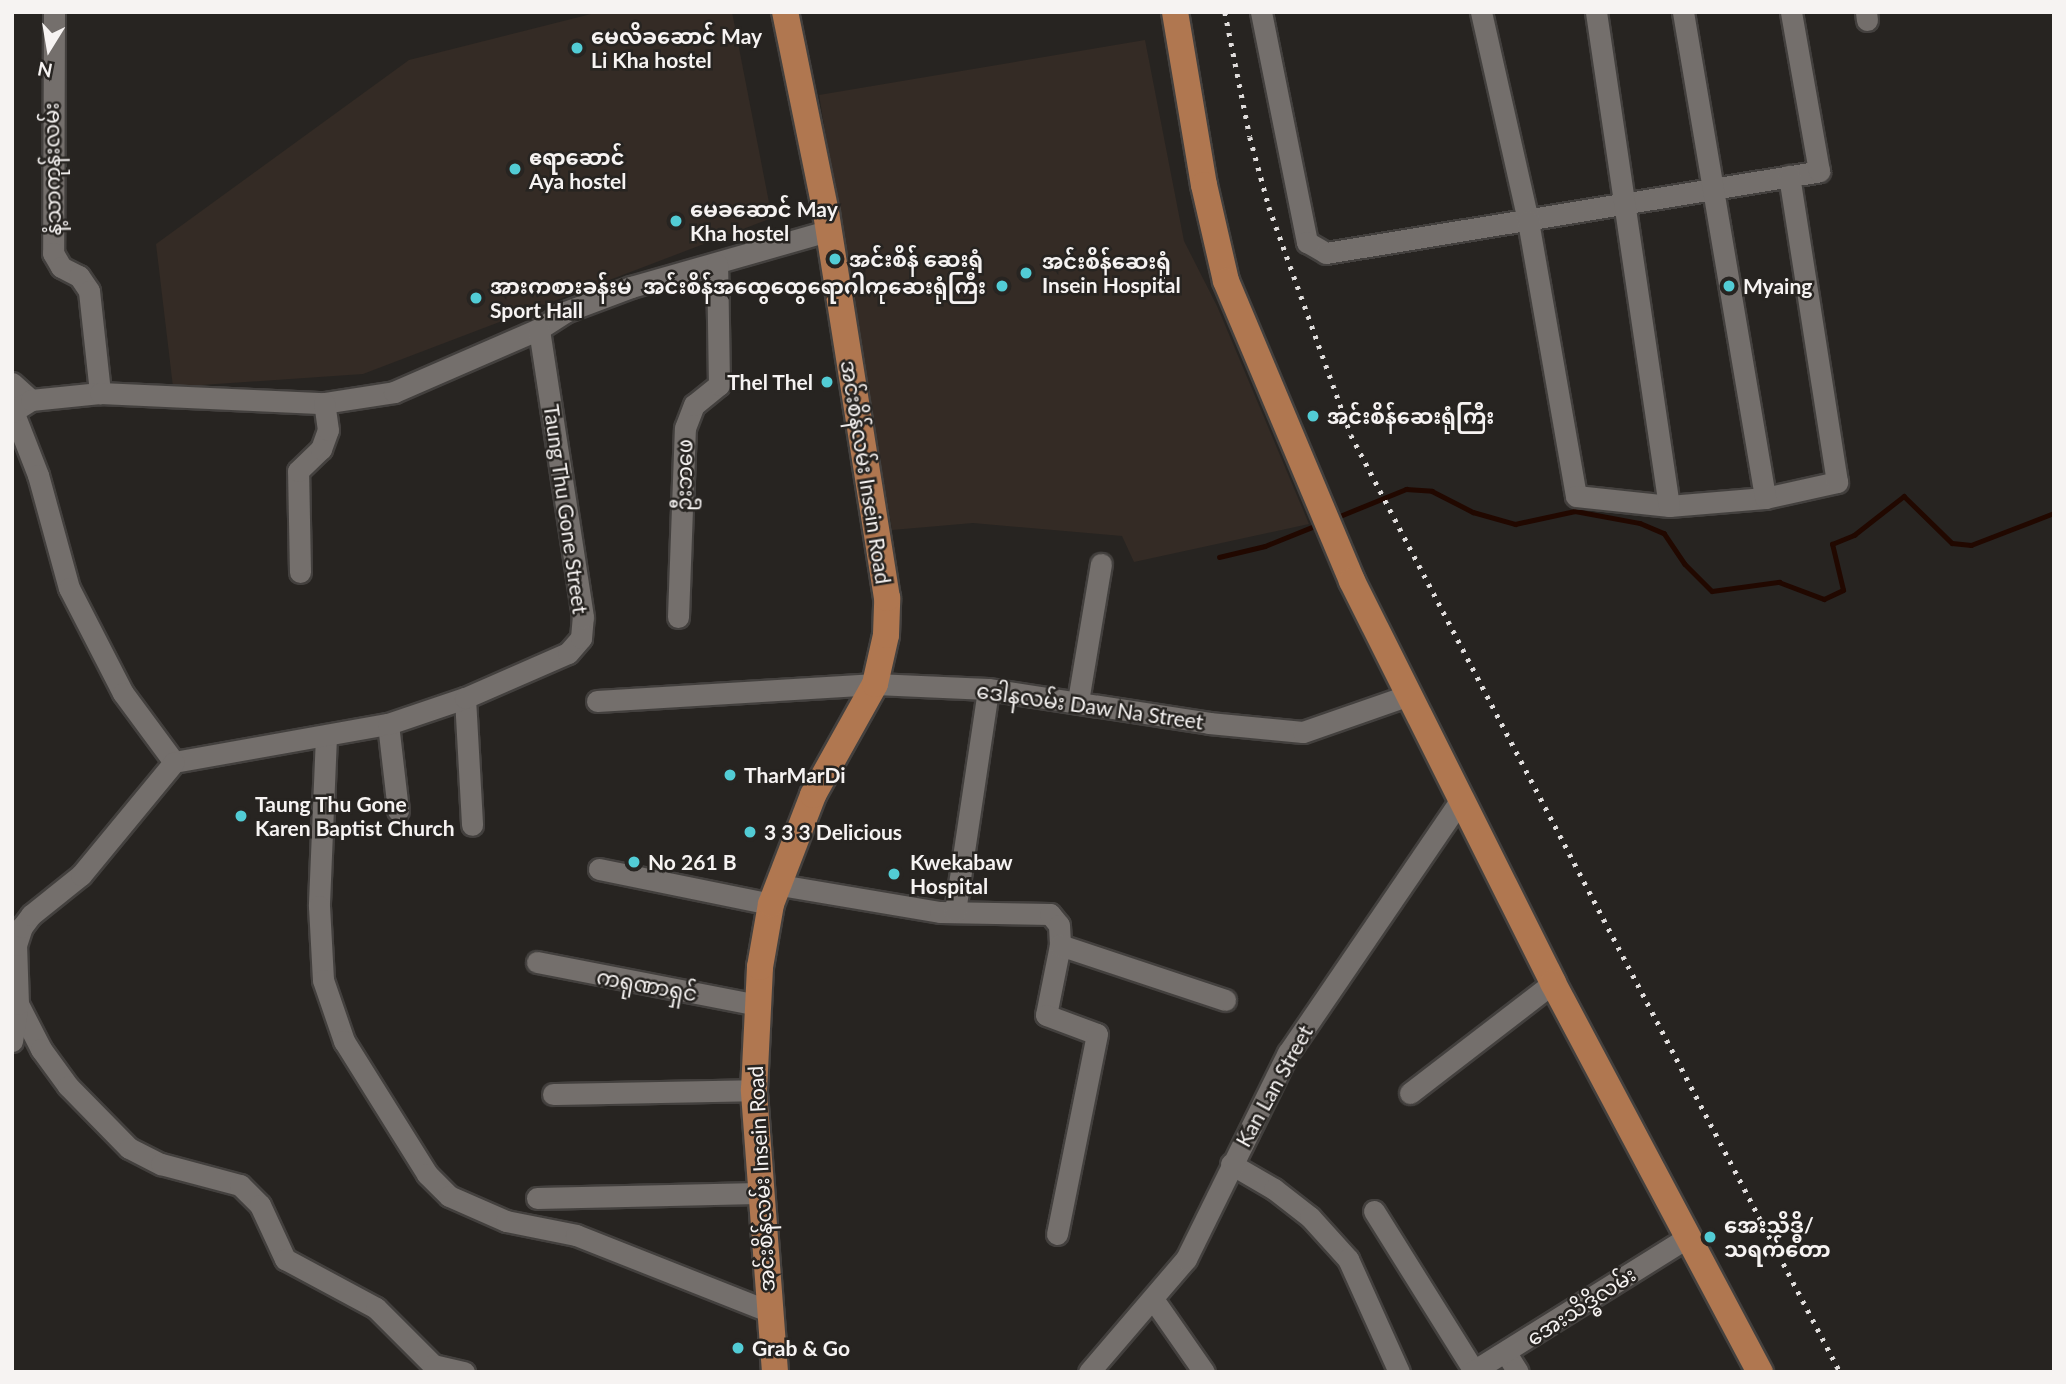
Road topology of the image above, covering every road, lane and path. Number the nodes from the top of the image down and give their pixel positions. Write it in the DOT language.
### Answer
graph roads {
  1 [pos="54,12"];
  2 [pos="785,12"];
  3 [pos="1175,12"];
  4 [pos="1261,12"];
  5 [pos="1481,12"];
  6 [pos="1596,12"];
  7 [pos="1683,12"];
  8 [pos="1791,12"];
  9 [pos="1789,176"];
  10 [pos="1713,190"];
  11 [pos="1624,204"];
  12 [pos="1528,221"];
  13 [pos="828,231"];
  14 [pos="718,264"];
  15 [pos="539,329"];
  16 [pos="12,383"];
  17 [pos="100,393"];
  18 [pos="31,400"];
  19 [pos="324,403"];
  20 [pos="13,411"];
  21 [pos="1765,498"];
  22 [pos="1669,506"];
  23 [pos="1101,565"];
  24 [pos="300,572"];
  25 [pos="678,617"];
  26 [pos="875,684"];
  27 [pos="988,689"];
  28 [pos="1409,695"];
  29 [pos="465,698"];
  30 [pos="597,701"];
  31 [pos="1078,701"];
  32 [pos="388,724"];
  33 [pos="327,736"];
  34 [pos="174,762"];
  35 [pos="1461,799"];
  36 [pos="398,810"];
  37 [pos="472,825"];
  38 [pos="599,869"];
  39 [pos="776,894"];
  40 [pos="955,911"];
  41 [pos="14,945"];
  42 [pos="1060,945"];
  43 [pos="537,962"];
  44 [pos="1553,983"];
  45 [pos="1225,1000"];
  46 [pos="18,1004"];
  47 [pos="758,1005"];
  48 [pos="12,1041"];
  49 [pos="754,1090"];
  50 [pos="1410,1093"];
  51 [pos="552,1094"];
  52 [pos="1231,1164"];
  53 [pos="758,1193"];
  54 [pos="537,1198"];
  55 [pos="1374,1211"];
  56 [pos="1057,1234"];
  57 [pos="1688,1237"];
  58 [pos="1153,1298"];
  59 [pos="768,1311"];
  60 [pos="1506,1353"];
  61 [pos="1473,1371"];
  62 [pos="464,1372"];
  63 [pos="775,1372"];
  64 [pos="1089,1372"];
  65 [pos="1204,1372"];
  66 [pos="1399,1372"];
  67 [pos="1518,1372"];
  68 [pos="1760,1372"];
  1 -- 17 [label="street, နံ့သာကုန်းလမ်း"];
  2 -- 13 [label="main road, အင်းစိန်လမ်း Insein Road"];
  3 -- 28 [label="main road"];
  4 -- 12 [label="street"];
  5 -- 12 [label="street"];
  6 -- 11 [label="street"];
  7 -- 10 [label="street"];
  8 -- 9 [label="street"];
  9 -- 10 [label="street"];
  9 -- 21 [label="street"];
  10 -- 11 [label="street"];
  10 -- 21 [label="street"];
  11 -- 12 [label="street"];
  11 -- 22 [label="street"];
  12 -- 22 [label="street"];
  13 -- 14 [label="street"];
  13 -- 26 [label="main road, အင်းစိန်လမ်း Insein Road"];
  14 -- 15 [label="street"];
  14 -- 25 [label="street, ဦးဘဖေ"];
  15 -- 19 [label="street"];
  15 -- 29 [label="street, Taung Thu Gone Street"];
  16 -- 18 [label="street"];
  17 -- 18 [label="street"];
  17 -- 19 [label="street"];
  18 -- 20 [label="street"];
  19 -- 24 [label="street"];
  20 -- 34 [label="street"];
  21 -- 22 [label="street"];
  23 -- 31 [label="street"];
  26 -- 27 [label="street, ဒေါနလမ်း Daw Na Street"];
  26 -- 30 [label="street, ဒေါနလမ်း Daw Na Street"];
  26 -- 39 [label="main road, အင်းစိန်လမ်း Insein Road"];
  27 -- 31 [label="street, ဒေါနလမ်း Daw Na Street"];
  27 -- 40 [label="street"];
  28 -- 31 [label="street, ဒေါနလမ်း Daw Na Street"];
  28 -- 35 [label="main road"];
  29 -- 32 [label="street, Taung Thu Gone Street"];
  29 -- 37 [label="street"];
  32 -- 33 [label="street, Taung Thu Gone Street"];
  32 -- 36 [label="street"];
  33 -- 34 [label="street, Taung Thu Gone Street"];
  33 -- 59 [label="street"];
  34 -- 41 [label="street"];
  35 -- 44 [label="main road"];
  35 -- 52 [label="street, Kan Lan Street"];
  38 -- 39 [label="street"];
  39 -- 40 [label="street"];
  39 -- 47 [label="main road, အင်းစိန်လမ်း Insein Road"];
  40 -- 42 [label="street"];
  41 -- 46 [label="street"];
  42 -- 45 [label="street"];
  42 -- 56 [label="street"];
  43 -- 47 [label="street, ကရုဏာရှင်"];
  44 -- 50 [label="street"];
  44 -- 57 [label="main road"];
  46 -- 48 [label="street"];
  46 -- 62 [label="street"];
  47 -- 49 [label="main road, အင်းစိန်လမ်း Insein Road"];
  49 -- 51 [label="street"];
  49 -- 53 [label="main road, အင်းစိန်လမ်း Insein Road"];
  52 -- 58 [label="street, Kan Lan Street"];
  52 -- 66 [label="street"];
  53 -- 54 [label="street"];
  53 -- 59 [label="main road, အင်းစိန်လမ်း Insein Road"];
  55 -- 61 [label="street"];
  57 -- 60 [label="street, အေးသိဒ္ဓိလမ်း"];
  57 -- 68 [label="main road"];
  58 -- 64 [label="street, Kan Lan Street"];
  58 -- 65 [label="street"];
  59 -- 63 [label="main road, အင်းစိန်လမ်း Insein Road"];
  60 -- 61 [label="street, အေးသိဒ္ဓိလမ်း"];
  60 -- 67 [label="street"];
}
